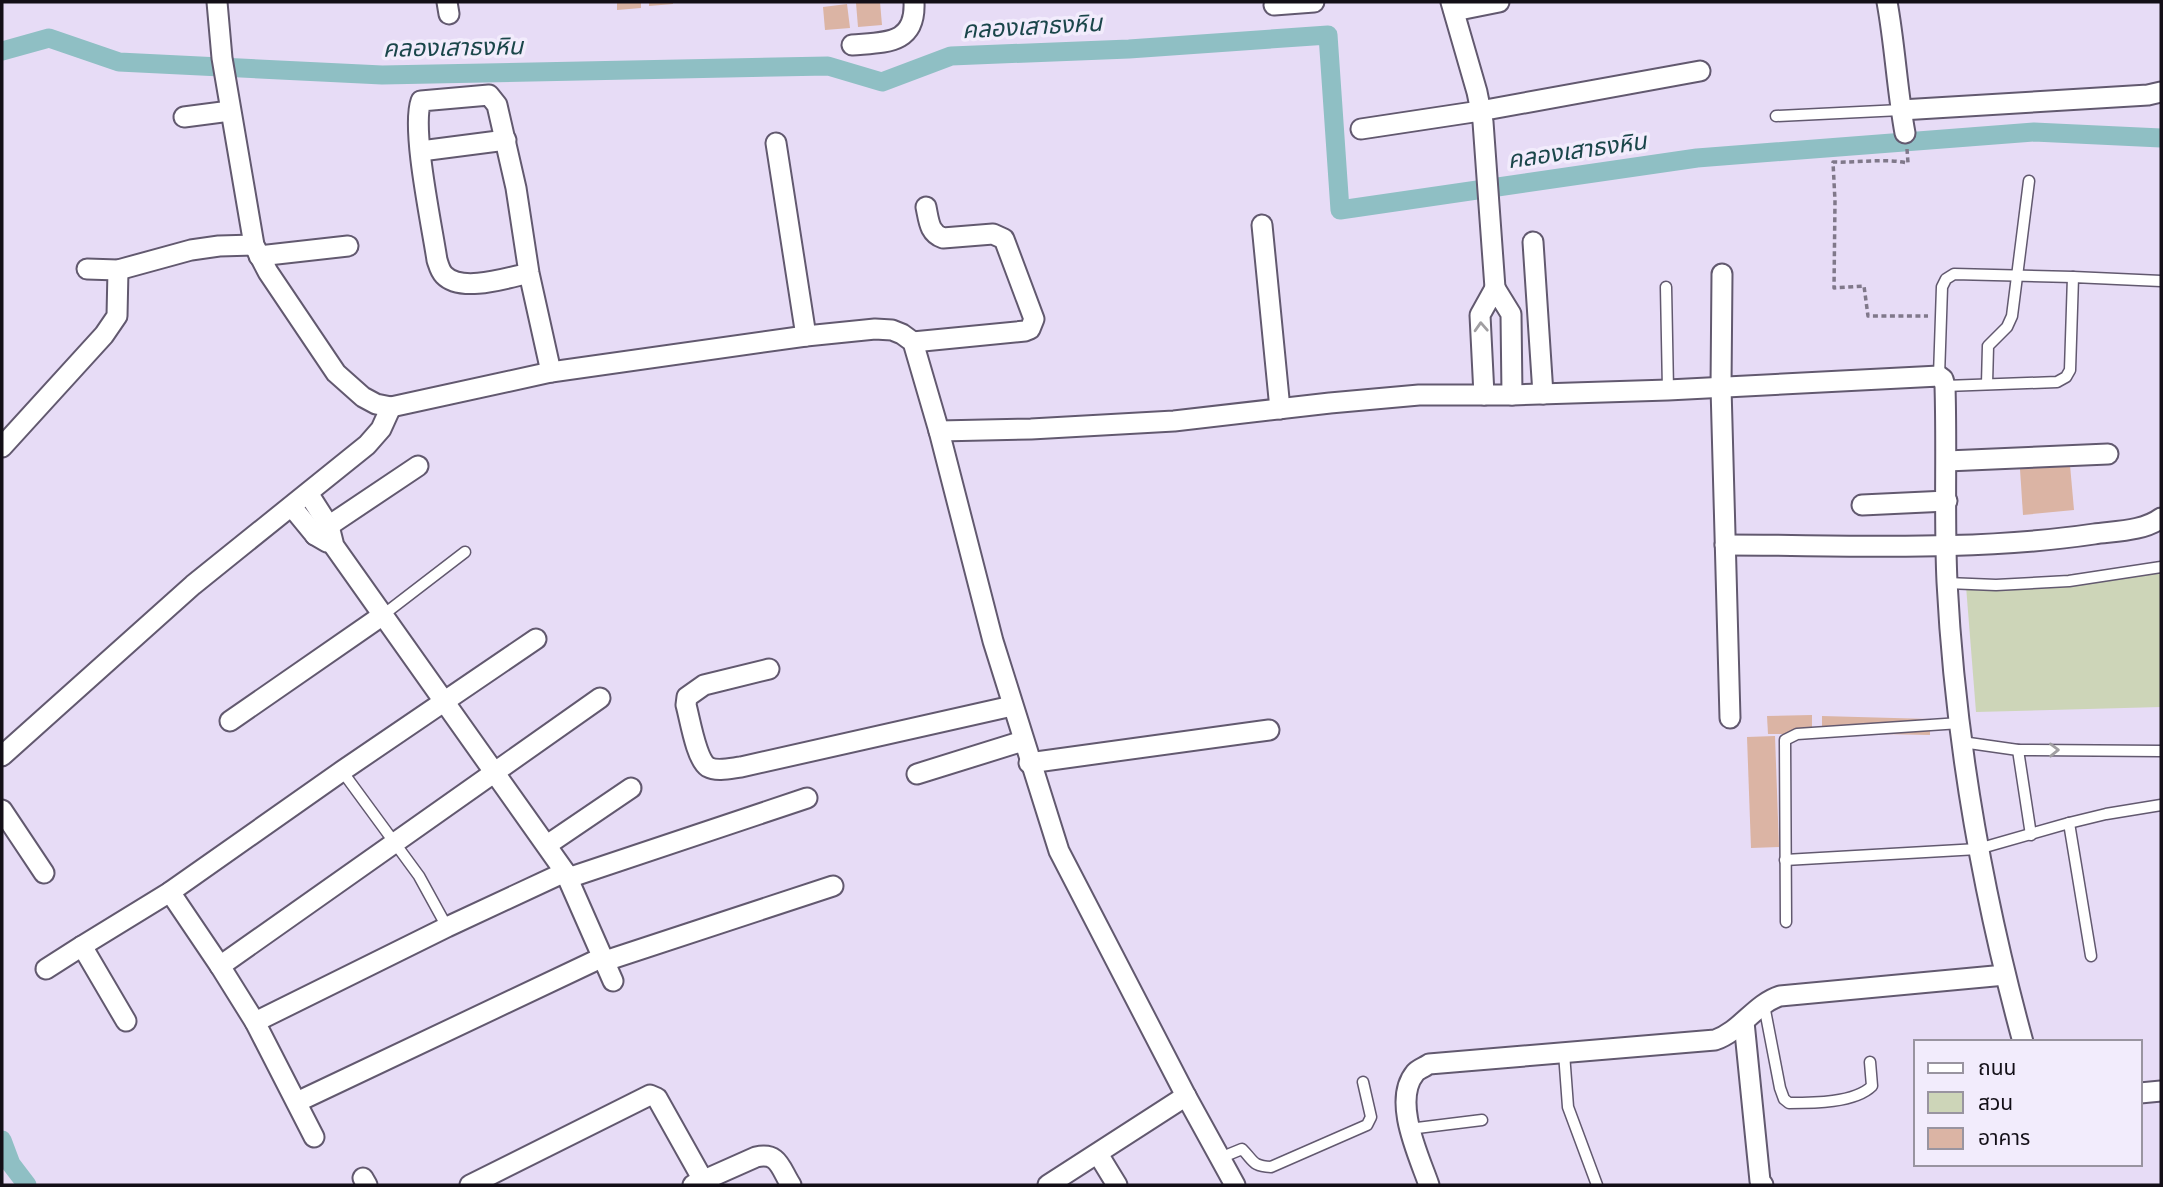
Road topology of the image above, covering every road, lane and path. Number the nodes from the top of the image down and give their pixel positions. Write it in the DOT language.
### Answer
graph roads {
  1 [pos="217,2"];
  2 [pos="914,2"];
  3 [pos="1314,2"];
  4 [pos="1499,2"];
  5 [pos="1887,2"];
  6 [pos="1273,5"];
  7 [pos="1452,7"];
  8 [pos="852,46"];
  9 [pos="1700,71"];
  10 [pos="2161,92"];
  11 [pos="1901,110"];
  12 [pos="230,111"];
  13 [pos="1480,111"];
  14 [pos="1776,116"];
  15 [pos="184,117"];
  16 [pos="1361,129"];
  17 [pos="1905,134"];
  18 [pos="506,140"];
  19 [pos="776,143"];
  20 [pos="421,151"];
  21 [pos="1908,163"];
  22 [pos="2029,181"];
  23 [pos="926,207"];
  24 [pos="1262,225"];
  25 [pos="1533,242"];
  26 [pos="348,246"];
  27 [pos="256,250"];
  28 [pos="87,270"];
  29 [pos="118,270"];
  30 [pos="529,274"];
  31 [pos="1722,274"];
  32 [pos="2017,275"];
  33 [pos="2073,277"];
  34 [pos="2161,281"];
  35 [pos="1666,286"];
  36 [pos="1495,288"];
  37 [pos="1930,316"];
  38 [pos="807,335"];
  39 [pos="913,342"];
  40 [pos="551,372"];
  41 [pos="1942,381"];
  42 [pos="1987,384"];
  43 [pos="1721,387"];
  44 [pos="1668,390"];
  45 [pos="1543,394"];
  46 [pos="1483,395"];
  47 [pos="1512,395"];
  48 [pos="391,407"];
  49 [pos="1280,408"];
  50 [pos="939,431"];
  51 [pos="2,447"];
  52 [pos="2108,454"];
  53 [pos="1947,461"];
  54 [pos="418,466"];
  55 [pos="308,493"];
  56 [pos="1947,501"];
  57 [pos="1862,505"];
  58 [pos="292,506"];
  59 [pos="2161,518"];
  60 [pos="322,530"];
  61 [pos="1725,545"];
  62 [pos="1946,545"];
  63 [pos="465,552"];
  64 [pos="2161,567"];
  65 [pos="1947,583"];
  66 [pos="383,615"];
  67 [pos="536,639"];
  68 [pos="769,669"];
  69 [pos="600,698"];
  70 [pos="443,702"];
  71 [pos="1012,706"];
  72 [pos="1730,718"];
  73 [pos="230,721"];
  74 [pos="1269,730"];
  75 [pos="1961,732"];
  76 [pos="1023,741"];
  77 [pos="2018,750"];
  78 [pos="2161,751"];
  79 [pos="2,756"];
  80 [pos="1030,762"];
  81 [pos="342,771"];
  82 [pos="494,774"];
  83 [pos="917,774"];
  84 [pos="631,788"];
  85 [pos="807,799"];
  86 [pos="2161,805"];
  87 [pos="2,810"];
  88 [pos="2069,823"];
  89 [pos="2031,835"];
  90 [pos="396,844"];
  91 [pos="547,845"];
  92 [pos="1978,849"];
  93 [pos="1785,860"];
  94 [pos="44,873"];
  95 [pos="566,875"];
  96 [pos="833,886"];
  97 [pos="170,892"];
  98 [pos="1786,922"];
  99 [pos="447,927"];
  100 [pos="82,946"];
  101 [pos="2091,956"];
  102 [pos="604,959"];
  103 [pos="220,966"];
  104 [pos="46,969"];
  105 [pos="2005,975"];
  106 [pos="612,981"];
  107 [pos="1764,1004"];
  108 [pos="126,1021"];
  109 [pos="255,1022"];
  110 [pos="1744,1022"];
  111 [pos="2022,1040"];
  112 [pos="1563,1053"];
  113 [pos="1870,1062"];
  114 [pos="1363,1082"];
  115 [pos="2161,1091"];
  116 [pos="2142,1093"];
  117 [pos="1185,1097"];
  118 [pos="296,1102"];
  119 [pos="1482,1121"];
  120 [pos="1409,1129"];
  121 [pos="314,1138"];
  122 [pos="1098,1154"];
  123 [pos="1220,1158"];
  124 [pos="698,1182"];
  125 [pos="470,1185"];
  126 [pos="790,1185"];
  127 [pos="1048,1185"];
  128 [pos="1117,1185"];
  129 [pos="1235,1185"];
  130 [pos="1429,1185"];
  131 [pos="1597,1185"];
  132 [pos="1763,1185"];
  1 -- 12 [label="street"];
  2 -- 8 [label="street"];
  3 -- 6 [label="street"];
  4 -- 7 [label="street"];
  5 -- 11 [label="street"];
  7 -- 13 [label="street"];
  9 -- 13 [label="street"];
  10 -- 11 [label="street"];
  11 -- 14 [label="lane"];
  11 -- 17 [label="street"];
  12 -- 15 [label="street"];
  12 -- 27 [label="street"];
  13 -- 16 [label="street"];
  13 -- 36 [label="street"];
  18 -- 20 [label="street"];
  18 -- 20 [label="street"];
  18 -- 30 [label="street"];
  19 -- 38 [label="street"];
  20 -- 30 [label="street"];
  21 -- 37 [label="path"];
  22 -- 32 [label="lane"];
  23 -- 39 [label="street"];
  24 -- 49 [label="street"];
  25 -- 45 [label="street"];
  26 -- 27 [label="street"];
  27 -- 29 [label="street"];
  27 -- 48 [label="street"];
  28 -- 29 [label="street"];
  29 -- 51 [label="street"];
  30 -- 40 [label="street"];
  31 -- 43 [label="street"];
  32 -- 33 [label="lane"];
  32 -- 41 [label="lane"];
  32 -- 42 [label="lane"];
  33 -- 34 [label="lane"];
  33 -- 42 [label="lane"];
  35 -- 44 [label="lane"];
  46 -- 36 [label="street, one-way"];
  36 -- 47 [label="street"];
  38 -- 39 [label="street"];
  38 -- 40 [label="street"];
  39 -- 50 [label="street"];
  40 -- 48 [label="street"];
  41 -- 42 [label="lane"];
  41 -- 43 [label="street"];
  41 -- 53 [label="street"];
  43 -- 44 [label="street"];
  43 -- 61 [label="street"];
  44 -- 45 [label="street"];
  45 -- 47 [label="street"];
  46 -- 47 [label="street"];
  46 -- 49 [label="street"];
  48 -- 55 [label="street"];
  49 -- 50 [label="street"];
  50 -- 71 [label="street"];
  52 -- 53 [label="street"];
  53 -- 56 [label="street"];
  54 -- 60 [label="street"];
  55 -- 58 [label="street"];
  55 -- 60 [label="street"];
  56 -- 57 [label="street"];
  56 -- 62 [label="street"];
  58 -- 60 [label="street"];
  58 -- 79 [label="street"];
  59 -- 62 [label="street"];
  60 -- 66 [label="street"];
  61 -- 62 [label="street"];
  61 -- 72 [label="street"];
  62 -- 65 [label="street"];
  63 -- 66 [label="lane"];
  64 -- 65 [label="lane"];
  65 -- 75 [label="street"];
  66 -- 70 [label="street"];
  66 -- 73 [label="street"];
  67 -- 70 [label="street"];
  68 -- 71 [label="street"];
  69 -- 82 [label="street"];
  70 -- 81 [label="street"];
  70 -- 82 [label="street"];
  71 -- 76 [label="street"];
  74 -- 80 [label="street"];
  75 -- 77 [label="lane"];
  75 -- 92 [label="street"];
  75 -- 93 [label="lane"];
  76 -- 80 [label="street"];
  76 -- 83 [label="street"];
  77 -- 78 [label="lane, one-way"];
  77 -- 89 [label="lane"];
  80 -- 117 [label="street"];
  81 -- 90 [label="lane"];
  81 -- 97 [label="street"];
  82 -- 90 [label="street"];
  82 -- 91 [label="street"];
  84 -- 91 [label="street"];
  85 -- 95 [label="street"];
  86 -- 88 [label="lane"];
  87 -- 94 [label="street"];
  88 -- 89 [label="lane"];
  88 -- 101 [label="lane"];
  89 -- 92 [label="lane"];
  90 -- 99 [label="lane"];
  90 -- 103 [label="street"];
  91 -- 95 [label="street"];
  92 -- 93 [label="lane"];
  92 -- 105 [label="street"];
  93 -- 98 [label="lane"];
  95 -- 99 [label="street"];
  95 -- 102 [label="street"];
  96 -- 102 [label="street"];
  97 -- 100 [label="street"];
  97 -- 103 [label="street"];
  99 -- 109 [label="street"];
  100 -- 104 [label="street"];
  100 -- 108 [label="street"];
  102 -- 106 [label="street"];
  102 -- 118 [label="street"];
  103 -- 109 [label="street"];
  105 -- 107 [label="street"];
  105 -- 111 [label="street"];
  107 -- 110 [label="street"];
  107 -- 113 [label="lane"];
  109 -- 118 [label="street"];
  110 -- 112 [label="street"];
  110 -- 132 [label="street"];
  112 -- 120 [label="street"];
  112 -- 131 [label="lane"];
  114 -- 123 [label="lane"];
  115 -- 116 [label="street"];
  117 -- 122 [label="street"];
  117 -- 123 [label="street"];
  118 -- 121 [label="street"];
  119 -- 120 [label="lane"];
  120 -- 130 [label="street"];
  122 -- 127 [label="street"];
  122 -- 128 [label="street"];
  123 -- 129 [label="street"];
  124 -- 125 [label="street"];
  124 -- 126 [label="street"];
}
